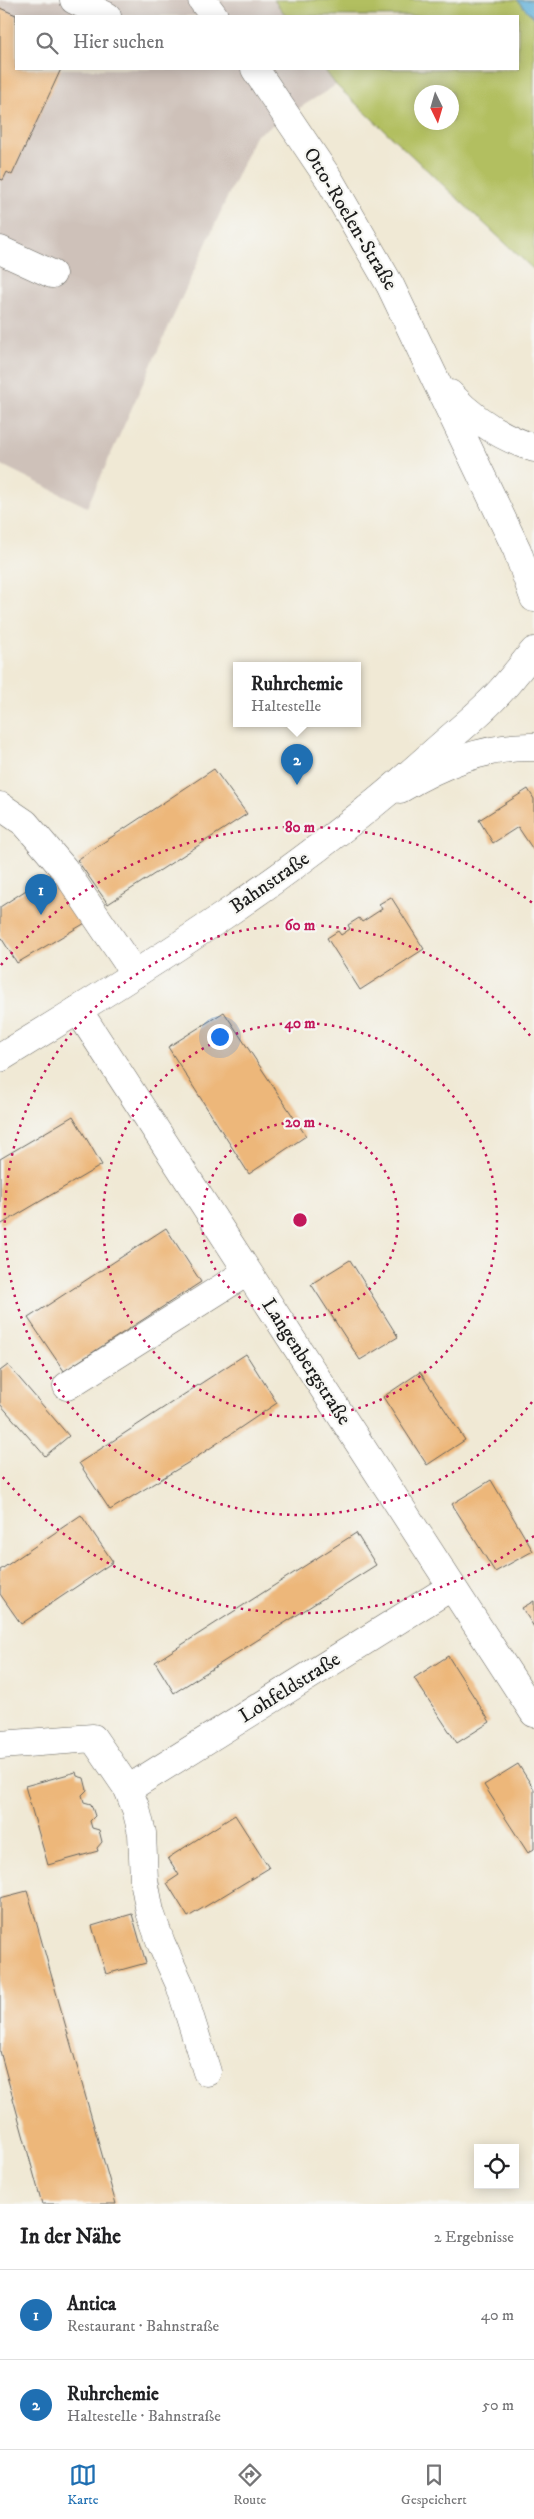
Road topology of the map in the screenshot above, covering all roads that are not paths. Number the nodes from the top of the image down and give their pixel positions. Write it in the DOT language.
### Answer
graph roads {
  1 [pos="74,0"];
  2 [pos="202,0"];
  3 [pos="105,15"];
  4 [pos="213,15"];
  5 [pos="256,70"];
  6 [pos="0,250"];
  7 [pos="52,274"];
  8 [pos="434,376"];
  9 [pos="534,448"];
  10 [pos="534,598"];
  11 [pos="534,650"];
  12 [pos="534,747"];
  13 [pos="381,800"];
  14 [pos="0,806"];
  15 [pos="135,974"];
  16 [pos="78,1010"];
  17 [pos="0,1058"];
  18 [pos="247,1272"];
  19 [pos="67,1386"];
  20 [pos="451,1587"];
  21 [pos="534,1713"];
  22 [pos="0,1745"];
  23 [pos="128,1789"];
  24 [pos="207,2072"];
  1 -- 3 [label="street"];
  2 -- 4 [label="street"];
  5 -- 8 [label="street, Otto-Roelen-Straße"];
  6 -- 7 [label="street"];
  8 -- 9 [label="street, Otto-Roelen-Straße"];
  8 -- 10 [label="street, Otto-Roelen-Straße"];
  11 -- 13 [label="street, Bahnstraße"];
  12 -- 13 [label="street"];
  13 -- 15 [label="street, Bahnstraße"];
  14 -- 15 [label="street"];
  15 -- 16 [label="street, Bahnstraße"];
  16 -- 17 [label="street, Bahnstraße"];
  16 -- 18 [label="street, Langenbergstraße"];
  18 -- 19 [label="street"];
  18 -- 20 [label="street, Langenbergstraße"];
  20 -- 21 [label="street, Langenbergstraße"];
  20 -- 23 [label="street, Lohfeldstraße"];
  22 -- 23 [label="street"];
  23 -- 24 [label="street"];
}
